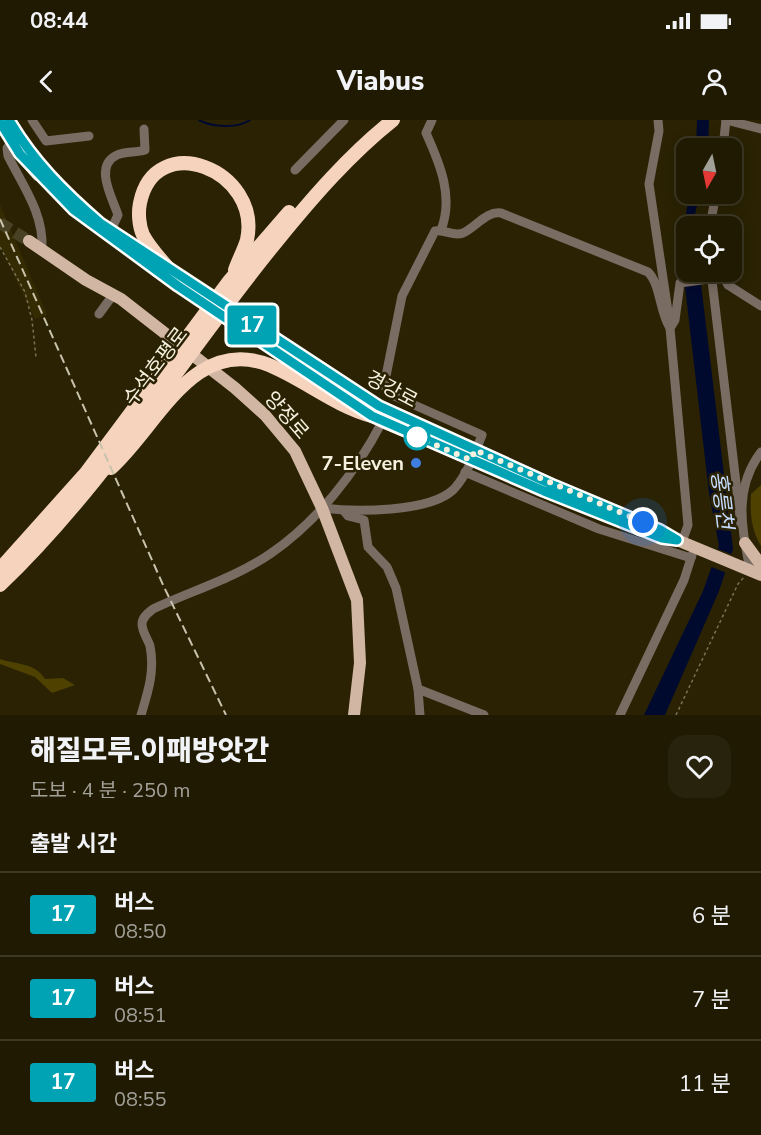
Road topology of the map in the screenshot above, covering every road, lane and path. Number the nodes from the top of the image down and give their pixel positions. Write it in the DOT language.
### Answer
graph roads {
  1 [pos="9,120"];
  2 [pos="32,120"];
  3 [pos="344,120"];
  4 [pos="380,120"];
  5 [pos="393,120"];
  6 [pos="432,120"];
  7 [pos="658,120"];
  8 [pos="726,120"];
  9 [pos="0,122"];
  10 [pos="144,129"];
  11 [pos="761,129"];
  12 [pos="89,136"];
  13 [pos="724,138"];
  14 [pos="12,141"];
  15 [pos="295,170"];
  16 [pos="111,230"];
  17 [pos="441,230"];
  18 [pos="29,241"];
  19 [pos="0,247"];
  20 [pos="42,249"];
  21 [pos="171,271"];
  22 [pos="684,282"];
  23 [pos="709,282"];
  24 [pos="726,282"];
  25 [pos="235,284"];
  26 [pos="113,295"];
  27 [pos="761,306"];
  28 [pos="99,314"];
  29 [pos="670,327"];
  30 [pos="36,357"];
  31 [pos="377,419"];
  32 [pos="121,443"];
  33 [pos="761,452"];
  34 [pos="471,461"];
  35 [pos="70,501"];
  36 [pos="322,508"];
  37 [pos="344,511"];
  38 [pos="741,525"];
  39 [pos="745,543"];
  40 [pos="688,547"];
  41 [pos="0,569"];
  42 [pos="757,570"];
  43 [pos="0,585"];
  44 [pos="418,689"];
  45 [pos="141,715"];
  46 [pos="354,715"];
  47 [pos="420,715"];
  48 [pos="484,715"];
  49 [pos="620,715"];
  50 [pos="676,715"];
  1 -- 16 [label="main road, 경강로"];
  2 -- 12 [label="street"];
  3 -- 15 [label="street"];
  4 -- 25 [label="highway, 수석호평로"];
  5 -- 25 [label="highway, 수석호평로"];
  6 -- 17 [label="street"];
  7 -- 29 [label="street"];
  8 -- 11 [label="street"];
  8 -- 13 [label="street"];
  9 -- 14 [label="main road, 경강로"];
  10 -- 16 [label="street"];
  14 -- 20 [label="street"];
  14 -- 31 [label="main road, 경강로"];
  16 -- 21 [label="main road, 경강로"];
  17 -- 29 [label="street"];
  17 -- 34 [label="street"];
  18 -- 20 [label="main road, 양정로"];
  19 -- 30 [label="path"];
  20 -- 26 [label="main road, 양정로"];
  21 -- 25 [label="highway"];
  21 -- 34 [label="main road, 경강로"];
  22 -- 29 [label="street"];
  23 -- 38 [label="street"];
  24 -- 27 [label="street"];
  25 -- 32 [label="highway, 수석호평로"];
  26 -- 28 [label="street"];
  26 -- 36 [label="main road, 양정로"];
  29 -- 40 [label="street"];
  31 -- 32 [label="highway"];
  31 -- 34 [label="main road, 경강로"];
  31 -- 36 [label="street"];
  32 -- 35 [label="highway, 수석호평로"];
  32 -- 35 [label="highway, 수석호평로"];
  33 -- 38 [label="street"];
  34 -- 37 [label="street"];
  34 -- 40 [label="main road, 경강로"];
  34 -- 40 [label="street"];
  35 -- 41 [label="highway, 수석호평로"];
  35 -- 43 [label="highway, 수석호평로"];
  36 -- 37 [label="street"];
  36 -- 45 [label="street"];
  36 -- 46 [label="main road, 양정로"];
  37 -- 44 [label="street"];
  38 -- 39 [label="street"];
  39 -- 42 [label="main road"];
  40 -- 42 [label="main road, 경강로"];
  40 -- 49 [label="street"];
  42 -- 50 [label="path"];
  44 -- 47 [label="street"];
  44 -- 48 [label="street"];
}
